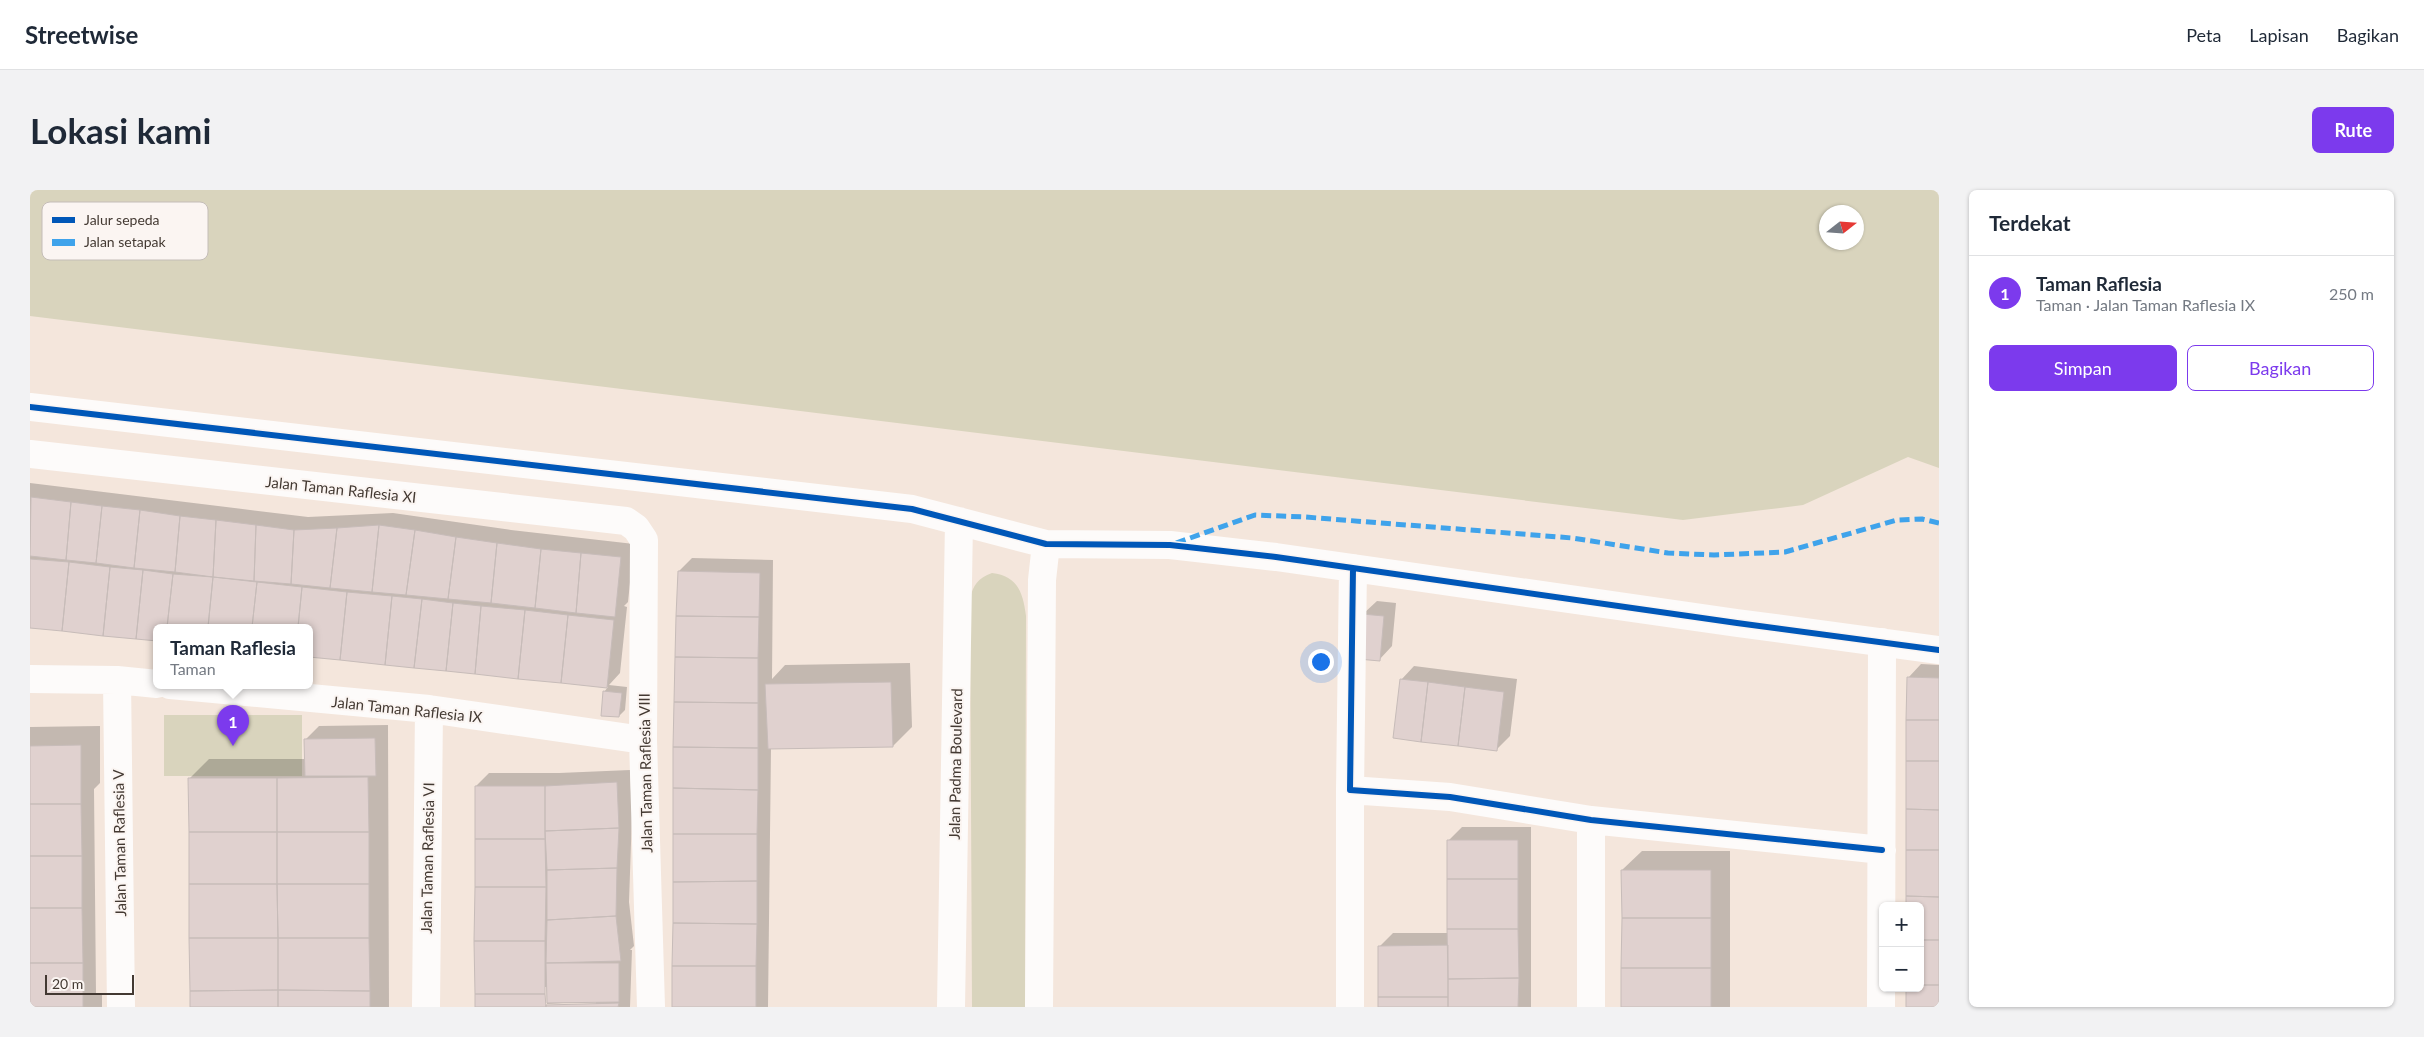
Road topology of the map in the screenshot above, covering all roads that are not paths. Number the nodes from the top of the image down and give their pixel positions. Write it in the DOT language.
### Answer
graph roads {
  1 [pos="30,407"];
  2 [pos="30,454"];
  3 [pos="959,521"];
  4 [pos="644,540"];
  5 [pos="1046,544"];
  6 [pos="1353,568"];
  7 [pos="1882,642"];
  8 [pos="1939,650"];
  9 [pos="30,679"];
  10 [pos="117,680"];
  11 [pos="153,684"];
  12 [pos="213,689"];
  13 [pos="428,709"];
  14 [pos="643,740"];
  15 [pos="1350,790"];
  16 [pos="1591,820"];
  17 [pos="1882,850"];
  18 [pos="121,1007"];
  19 [pos="426,1007"];
  20 [pos="651,1007"];
  21 [pos="951,1007"];
  22 [pos="1039,1007"];
  23 [pos="1350,1007"];
  24 [pos="1591,1007"];
  25 [pos="1881,1007"];
  1 -- 3 [label="street"];
  2 -- 4 [label="street, Jalan Taman Raflesia XI"];
  3 -- 5 [label="street"];
  3 -- 21 [label="street, Jalan Padma Boulevard"];
  4 -- 14 [label="street, Jalan Taman Raflesia VIII"];
  5 -- 6 [label="street"];
  5 -- 22 [label="street"];
  6 -- 7 [label="street"];
  6 -- 15 [label="street"];
  7 -- 8 [label="street"];
  7 -- 17 [label="street"];
  9 -- 10 [label="street"];
  10 -- 11 [label="street"];
  10 -- 18 [label="street, Jalan Taman Raflesia V"];
  12 -- 13 [label="street, Jalan Taman Raflesia IX"];
  13 -- 14 [label="street, Jalan Taman Raflesia IX"];
  13 -- 19 [label="street, Jalan Taman Raflesia VI"];
  14 -- 20 [label="street, Jalan Taman Raflesia VIII"];
  15 -- 16 [label="street"];
  15 -- 23 [label="street"];
  16 -- 17 [label="street"];
  16 -- 24 [label="street"];
  17 -- 25 [label="street"];
}
